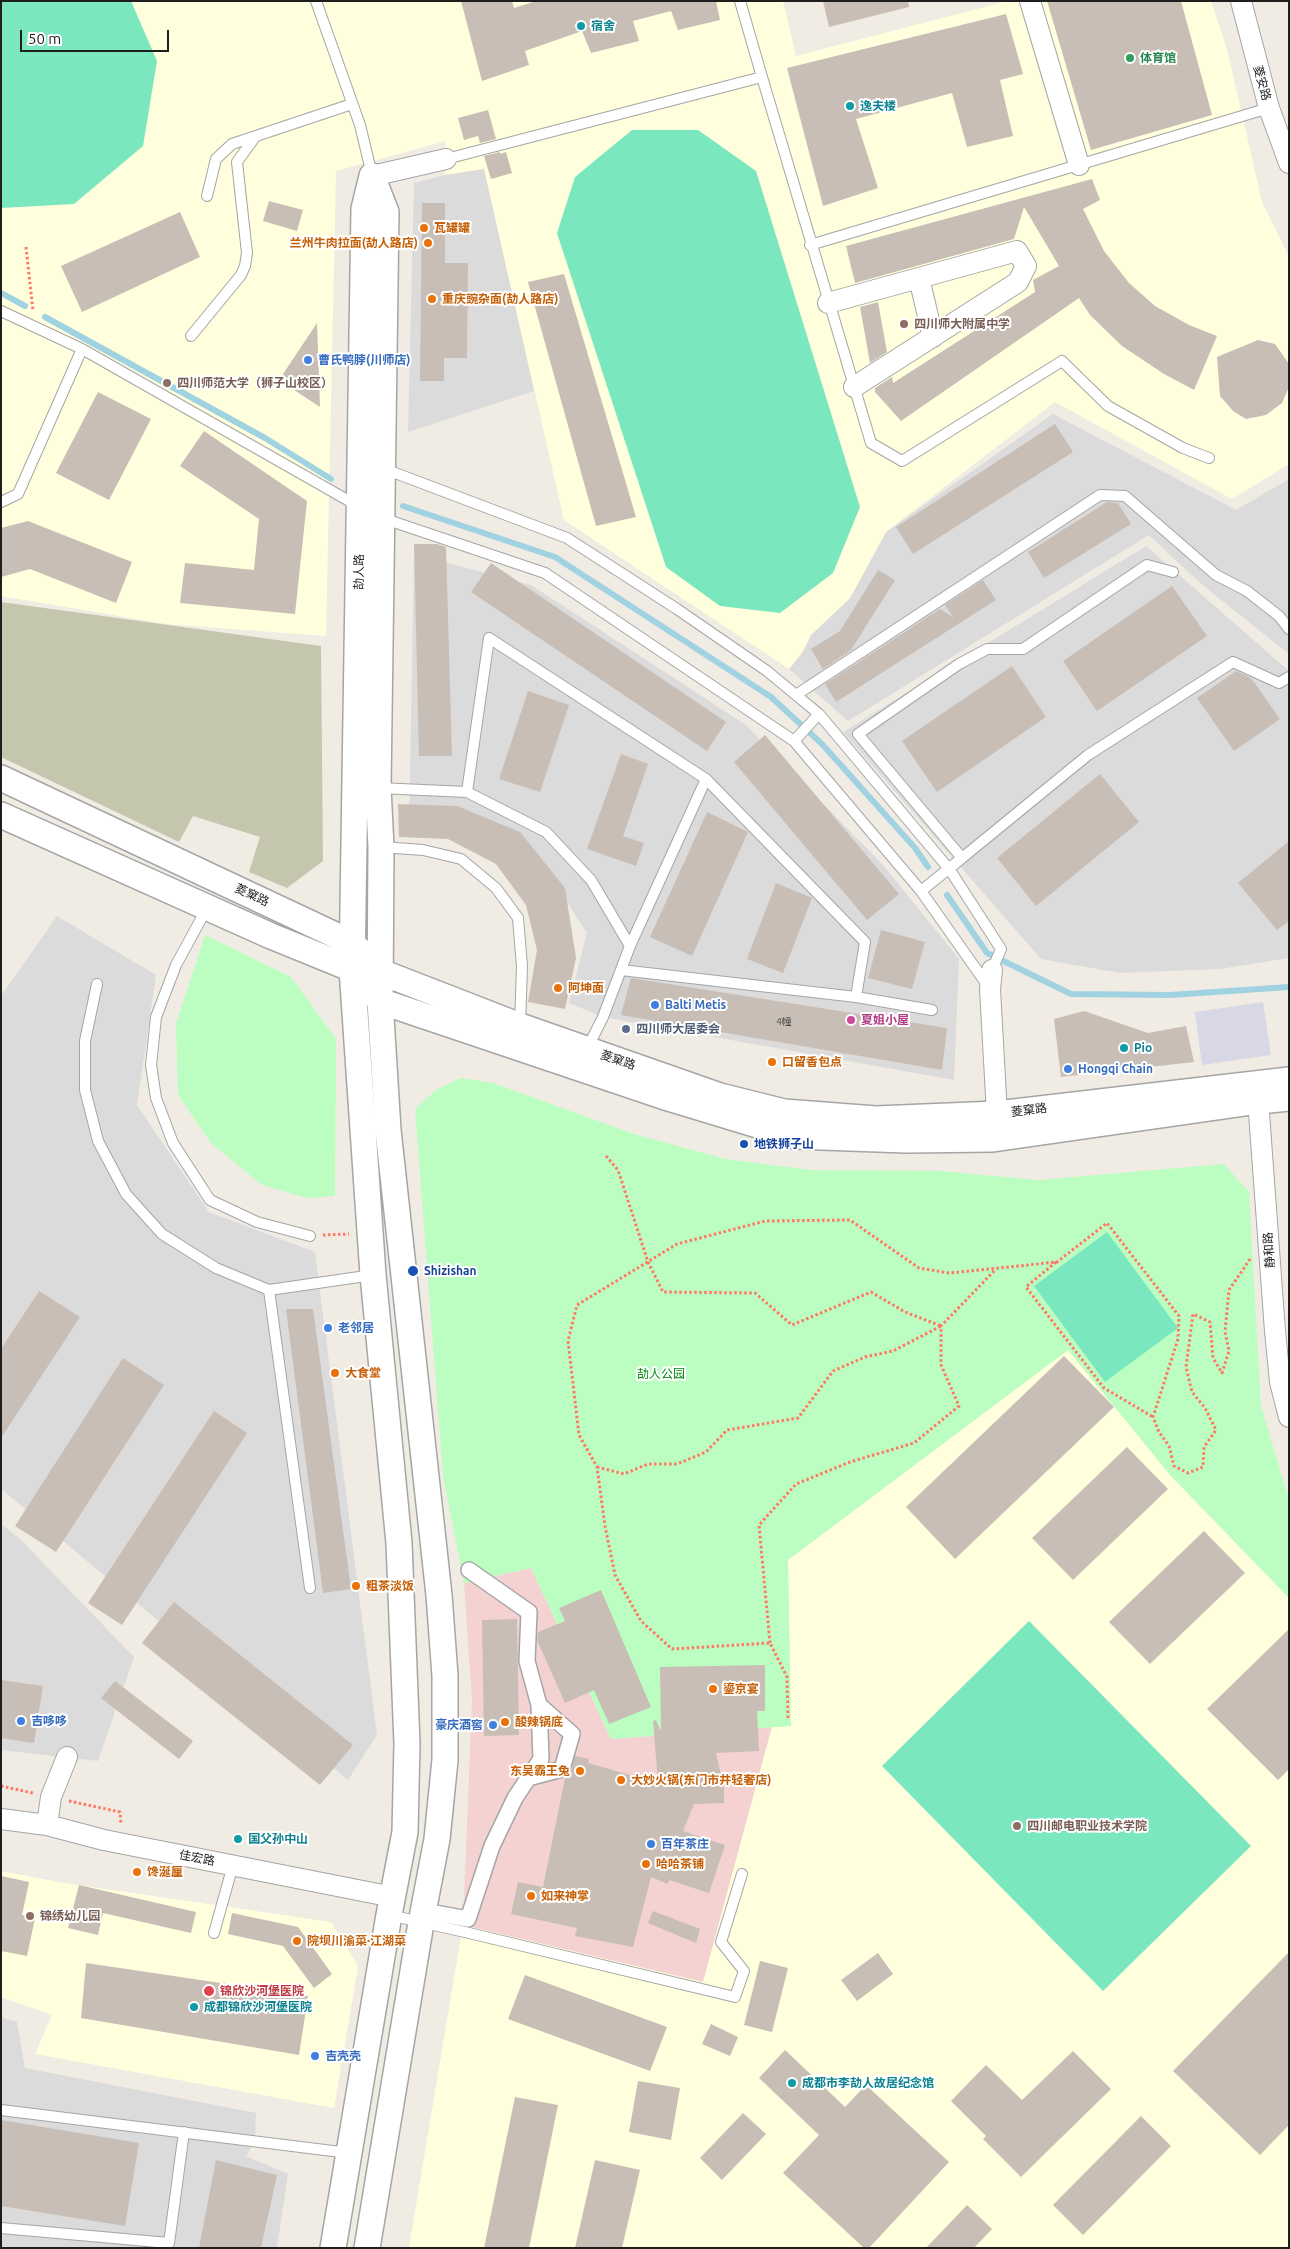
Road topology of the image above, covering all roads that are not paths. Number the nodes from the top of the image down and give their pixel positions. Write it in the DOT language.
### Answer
graph roads {
  1 [pos="316,1"];
  2 [pos="740,1"];
  3 [pos="1030,1"];
  4 [pos="1241,1"];
  5 [pos="762,77"];
  6 [pos="352,104"];
  7 [pos="1269,108"];
  8 [pos="255,137"];
  9 [pos="446,159"];
  10 [pos="1289,163"];
  11 [pos="1078,165"];
  12 [pos="372,176"];
  13 [pos="207,196"];
  14 [pos="810,245"];
  15 [pos="919,278"];
  16 [pos="828,303"];
  17 [pos="1,311"];
  18 [pos="191,336"];
  19 [pos="933,337"];
  20 [pos="82,349"];
  21 [pos="854,387"];
  22 [pos="1209,458"];
  23 [pos="382,468"];
  24 [pos="1,502"];
  25 [pos="371,513"];
  26 [pos="1173,572"];
  27 [pos="1289,629"];
  28 [pos="1289,677"];
  29 [pos="796,695"];
  30 [pos="818,714"];
  31 [pos="794,740"];
  32 [pos="1,778"];
  33 [pos="706,779"];
  34 [pos="378,788"];
  35 [pos="466,792"];
  36 [pos="1,815"];
  37 [pos="381,847"];
  38 [pos="962,858"];
  39 [pos="950,870"];
  40 [pos="921,891"];
  41 [pos="208,907"];
  42 [pos="352,943"];
  43 [pos="630,946"];
  44 [pos="352,969"];
  45 [pos="621,970"];
  46 [pos="380,972"];
  47 [pos="991,979"];
  48 [pos="97,984"];
  49 [pos="856,997"];
  50 [pos="380,1001"];
  51 [pos="932,1010"];
  52 [pos="520,1026"];
  53 [pos="587,1049"];
  54 [pos="1289,1080"];
  55 [pos="1258,1092"];
  56 [pos="1289,1098"];
  57 [pos="997,1114"];
  58 [pos="310,1236"];
  59 [pos="373,1275"];
  60 [pos="269,1290"];
  61 [pos="1289,1417"];
  62 [pos="469,1570"];
  63 [pos="310,1588"];
  64 [pos="539,1705"];
  65 [pos="67,1757"];
  66 [pos="528,1778"];
  67 [pos="1,1819"];
  68 [pos="47,1825"];
  69 [pos="233,1865"];
  70 [pos="742,1874"];
  71 [pos="391,1906"];
  72 [pos="423,1917"];
  73 [pos="214,1933"];
  74 [pos="1,2110"];
  75 [pos="184,2132"];
  76 [pos="349,2153"];
  77 [pos="1,2228"];
  78 [pos="169,2245"];
  79 [pos="333,2248"];
  80 [pos="367,2248"];
  1 -- 6 [label="lane"];
  2 -- 5 [label="lane"];
  3 -- 11 [label="street"];
  4 -- 7 [label="street, 菱安路"];
  5 -- 9 [label="lane"];
  5 -- 14 [label="lane"];
  6 -- 8 [label="lane"];
  6 -- 12 [label="lane"];
  7 -- 10 [label="street, 菱安路"];
  7 -- 11 [label="lane"];
  8 -- 13 [label="lane"];
  8 -- 18 [label="lane"];
  9 -- 12 [label="street"];
  11 -- 14 [label="lane"];
  12 -- 23 [label="street"];
  12 -- 25 [label="street, 劼人路"];
  14 -- 16 [label="lane"];
  15 -- 16 [label="street"];
  15 -- 19 [label="street"];
  15 -- 19 [label="street"];
  16 -- 21 [label="lane"];
  17 -- 20 [label="lane"];
  19 -- 21 [label="street"];
  20 -- 24 [label="lane"];
  20 -- 25 [label="lane"];
  21 -- 22 [label="lane"];
  23 -- 25 [label="street"];
  23 -- 29 [label="lane"];
  25 -- 31 [label="lane"];
  25 -- 34 [label="street"];
  25 -- 42 [label="street, 劼人路"];
  26 -- 38 [label="lane"];
  27 -- 29 [label="lane"];
  28 -- 38 [label="lane"];
  29 -- 30 [label="lane"];
  30 -- 31 [label="lane"];
  30 -- 39 [label="lane"];
  31 -- 40 [label="lane"];
  32 -- 42 [label="street, 菱窠路"];
  33 -- 35 [label="lane"];
  33 -- 43 [label="lane"];
  33 -- 49 [label="lane"];
  34 -- 35 [label="lane"];
  34 -- 37 [label="street"];
  35 -- 43 [label="lane"];
  36 -- 41 [label="street"];
  37 -- 46 [label="street"];
  37 -- 52 [label="lane"];
  38 -- 39 [label="lane"];
  39 -- 40 [label="lane"];
  39 -- 47 [label="lane"];
  40 -- 47 [label="lane"];
  41 -- 44 [label="street"];
  41 -- 58 [label="lane"];
  42 -- 44 [label="street, 劼人路"];
  42 -- 46 [label="street, 菱窠路"];
  43 -- 45 [label="lane"];
  44 -- 50 [label="street"];
  44 -- 59 [label="street, 劼人路"];
  45 -- 49 [label="lane"];
  45 -- 53 [label="lane"];
  46 -- 50 [label="street"];
  46 -- 52 [label="street, 菱窠路"];
  47 -- 57 [label="street"];
  48 -- 60 [label="lane"];
  49 -- 51 [label="lane"];
  50 -- 55 [label="street, 菱窠路"];
  50 -- 72 [label="street"];
  52 -- 53 [label="street, 菱窠路"];
  53 -- 57 [label="street, 菱窠路"];
  54 -- 55 [label="street, 菱窠路"];
  55 -- 56 [label="street, 菱窠路"];
  55 -- 57 [label="street, 菱窠路"];
  55 -- 61 [label="street, 静和路"];
  59 -- 60 [label="lane"];
  59 -- 71 [label="street, 劼人路"];
  60 -- 63 [label="lane"];
  62 -- 64 [label="street"];
  64 -- 66 [label="street"];
  64 -- 66 [label="street"];
  65 -- 68 [label="street"];
  66 -- 72 [label="street"];
  67 -- 68 [label="street, 佳宏路"];
  68 -- 69 [label="street, 佳宏路"];
  69 -- 71 [label="street, 佳宏路"];
  69 -- 73 [label="lane"];
  70 -- 72 [label="lane"];
  71 -- 72 [label="lane"];
  71 -- 76 [label="street, 劼人路"];
  72 -- 80 [label="street"];
  74 -- 75 [label="lane"];
  75 -- 76 [label="lane"];
  75 -- 78 [label="lane"];
  76 -- 79 [label="street, 劼人路"];
  77 -- 78 [label="lane"];
}
